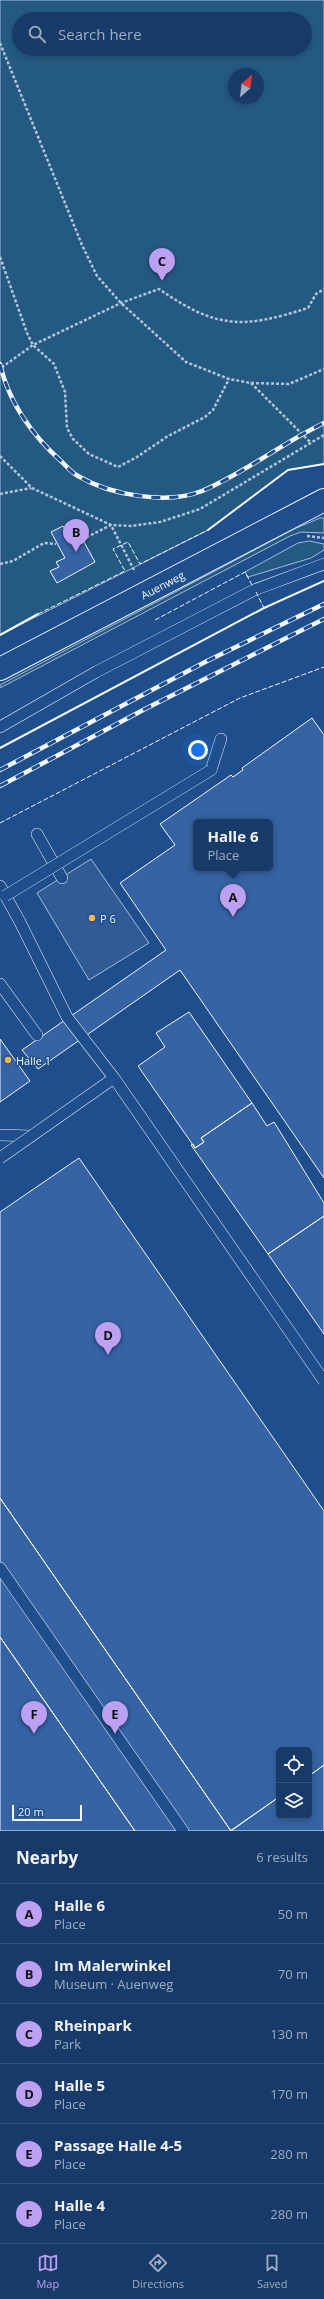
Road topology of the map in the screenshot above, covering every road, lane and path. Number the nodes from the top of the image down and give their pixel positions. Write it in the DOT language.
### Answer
graph roads {
  1 [pos="0,43"];
  2 [pos="0,257"];
  3 [pos="324,289"];
  4 [pos="121,303"];
  5 [pos="33,345"];
  6 [pos="324,369"];
  7 [pos="0,372"];
  8 [pos="229,379"];
  9 [pos="251,384"];
  10 [pos="324,435"];
  11 [pos="310,442"];
  12 [pos="0,456"];
  13 [pos="32,488"];
  14 [pos="0,494"];
  15 [pos="324,500"];
  16 [pos="111,525"];
  17 [pos="56,544"];
  18 [pos="73,544"];
  19 [pos="0,564"];
  20 [pos="324,564"];
  21 [pos="146,592"];
  22 [pos="0,669"];
  23 [pos="0,727"];
  24 [pos="221,739"];
  25 [pos="37,834"];
  26 [pos="62,878"];
  27 [pos="3,891"];
  28 [pos="0,984"];
  29 [pos="37,1035"];
  30 [pos="114,1078"];
  31 [pos="0,1135"];
  32 [pos="30,1136"];
  33 [pos="0,1158"];
  34 [pos="324,1381"];
  35 [pos="0,1568"];
  36 [pos="183,1831"];
  1 -- 4 [label="path"];
  2 -- 5 [label="path"];
  3 -- 4 [label="path"];
  4 -- 5 [label="path"];
  4 -- 8 [label="path"];
  5 -- 7 [label="path"];
  5 -- 8 [label="path"];
  6 -- 9 [label="path"];
  8 -- 9 [label="path"];
  9 -- 11 [label="path"];
  10 -- 11 [label="path"];
  11 -- 16 [label="path"];
  12 -- 13 [label="path"];
  13 -- 14 [label="path"];
  13 -- 16 [label="path"];
  15 -- 21 [label="street, Auenweg"];
  16 -- 18 [label="path"];
  16 -- 21 [label="path"];
  17 -- 19 [label="path"];
  20 -- 23 [label="lane"];
  21 -- 22 [label="street, Auenweg"];
  24 -- 27 [label="lane, bridge"];
  25 -- 26 [label="lane"];
  27 -- 30 [label="lane, bridge"];
  28 -- 29 [label="lane"];
  30 -- 33 [label="lane, bridge"];
  30 -- 34 [label="lane, bridge"];
  31 -- 32 [label="lane"];
  32 -- 33 [label="lane"];
  32 -- 34 [label="lane"];
  35 -- 36 [label="lane"];
}
